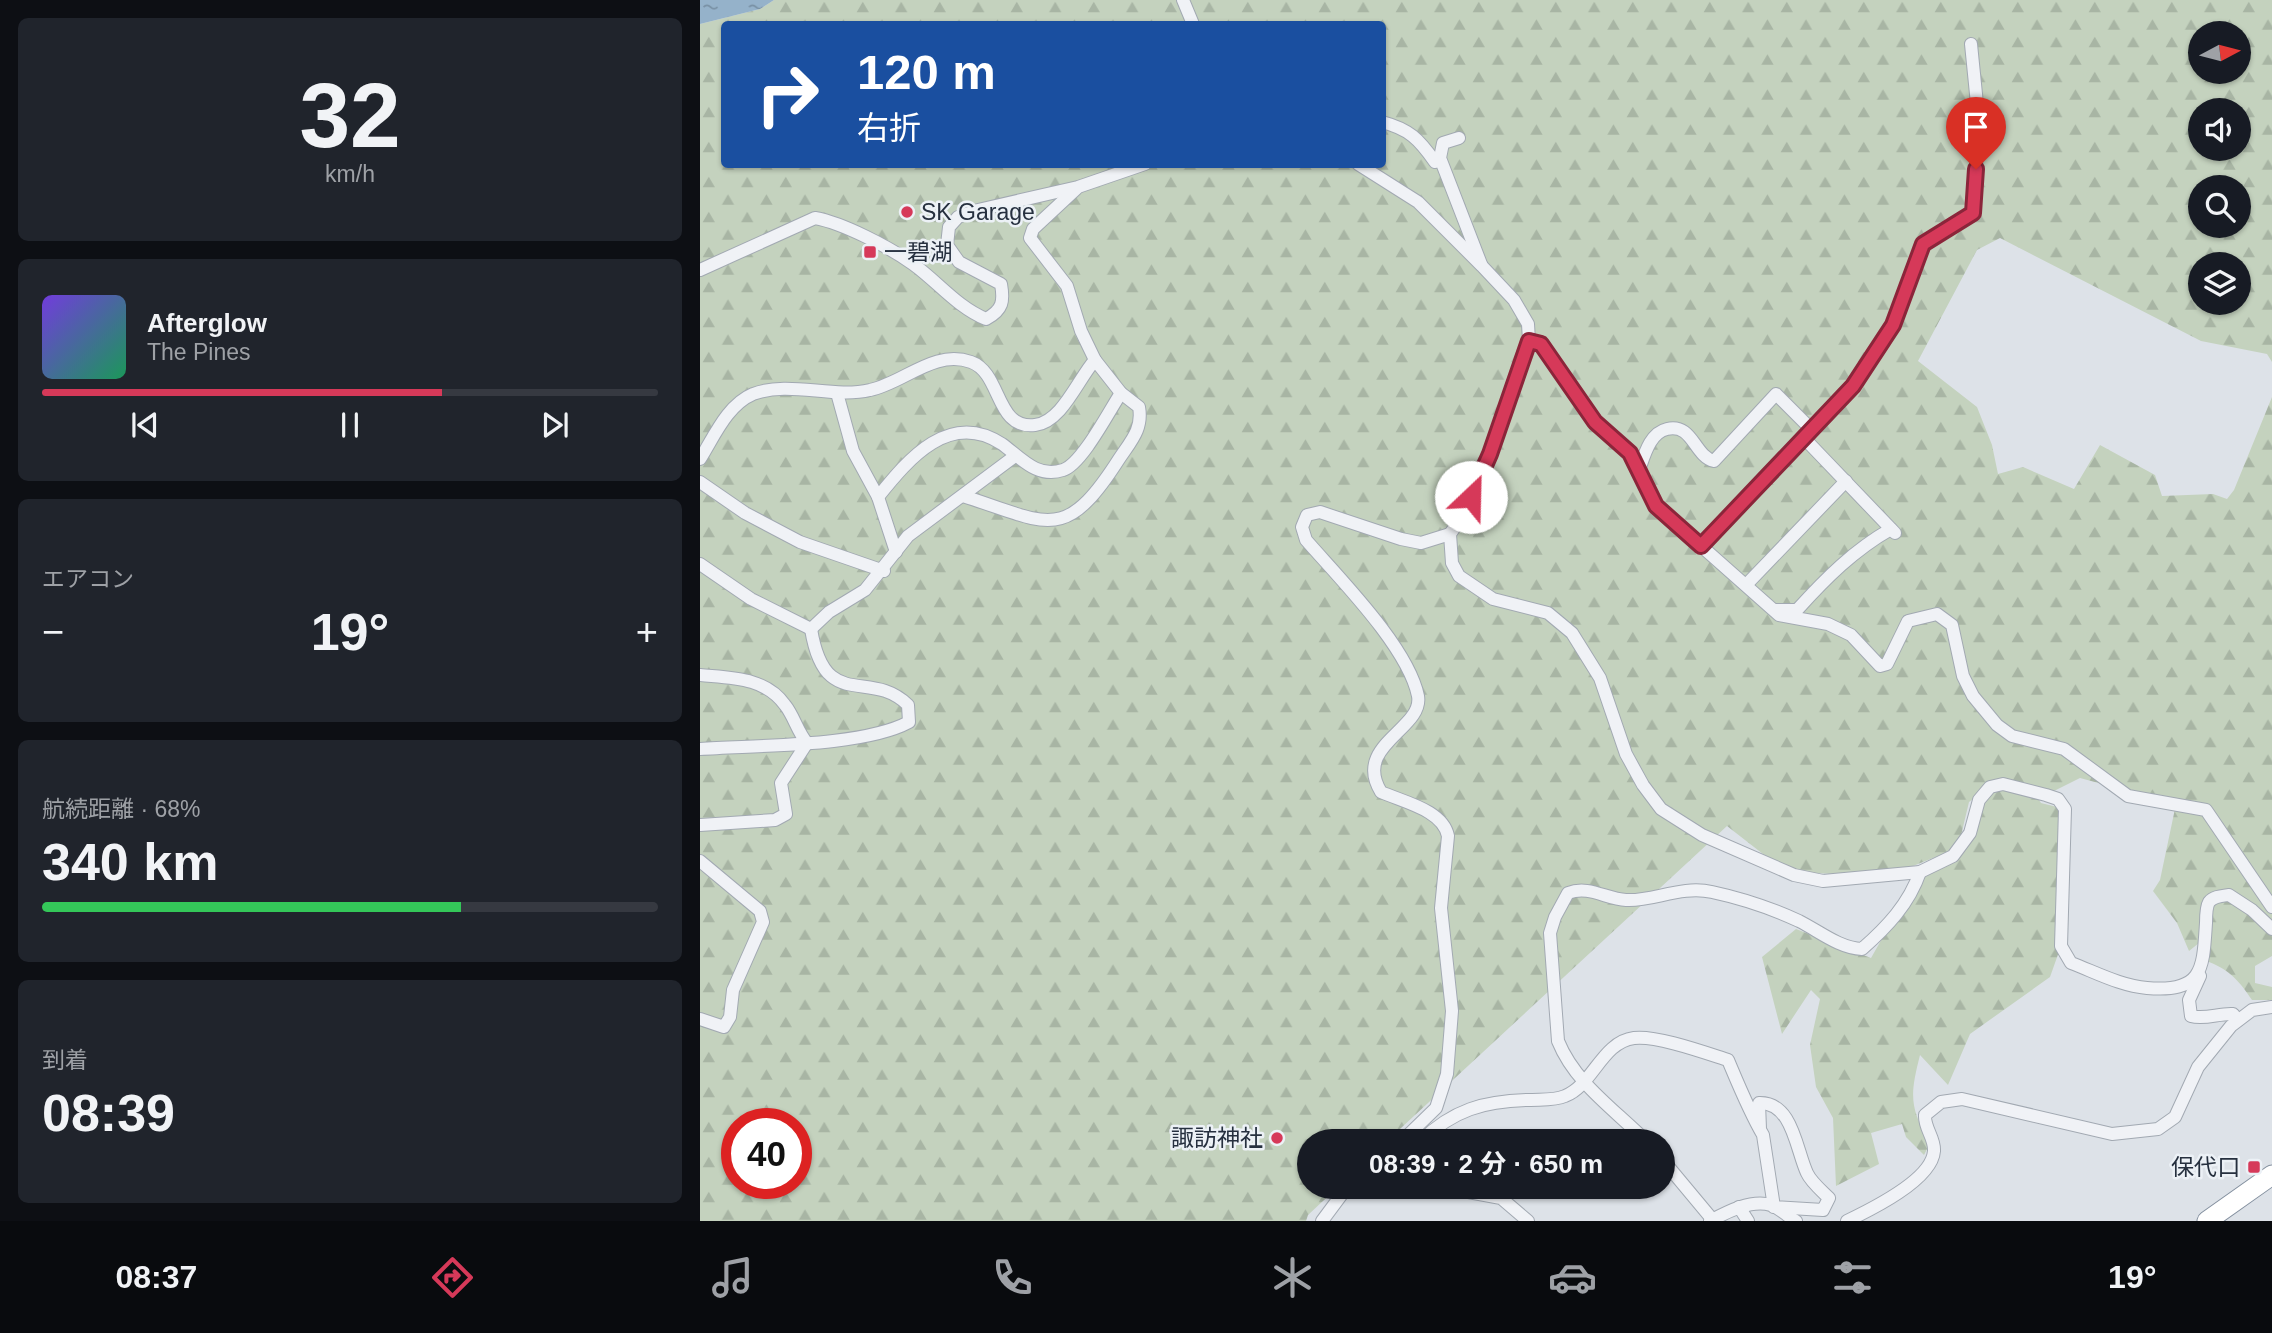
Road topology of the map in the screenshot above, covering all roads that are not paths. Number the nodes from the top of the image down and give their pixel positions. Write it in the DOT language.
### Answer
graph roads {
  1 [pos="1183,0"];
  2 [pos="1192,21"];
  3 [pos="1971,44"];
  4 [pos="1386,123"];
  5 [pos="1460,138"];
  6 [pos="1440,158"];
  7 [pos="1133,168"];
  8 [pos="1364,168"];
  9 [pos="1078,187"];
  10 [pos="1482,266"];
  11 [pos="700,270"];
  12 [pos="1529,341"];
  13 [pos="1095,360"];
  14 [pos="836,393"];
  15 [pos="1121,393"];
  16 [pos="1807,433"];
  17 [pos="1015,456"];
  18 [pos="700,459"];
  19 [pos="1638,473"];
  20 [pos="1846,481"];
  21 [pos="700,482"];
  22 [pos="963,496"];
  23 [pos="878,497"];
  24 [pos="1450,534"];
  25 [pos="1701,546"];
  26 [pos="896,552"];
  27 [pos="700,564"];
  28 [pos="884,571"];
  29 [pos="1746,585"];
  30 [pos="1774,610"];
  31 [pos="811,629"];
  32 [pos="700,675"];
  33 [pos="807,743"];
  34 [pos="700,749"];
  35 [pos="700,825"];
  36 [pos="700,861"];
  37 [pos="1920,872"];
  38 [pos="2272,907"];
  39 [pos="2272,929"];
  40 [pos="2199,972"];
  41 [pos="2272,1007"];
  42 [pos="700,1019"];
  43 [pos="2238,1020"];
  44 [pos="1584,1082"];
  45 [pos="1414,1129"];
  46 [pos="1435,1129"];
  47 [pos="1633,1129"];
  48 [pos="1760,1129"];
  49 [pos="1675,1174"];
  50 [pos="2272,1175"];
  51 [pos="1339,1199"];
  52 [pos="1502,1199"];
  53 [pos="1739,1207"];
  54 [pos="1774,1207"];
  55 [pos="1711,1220"];
  56 [pos="1323,1221"];
  57 [pos="1528,1221"];
  58 [pos="1748,1221"];
  59 [pos="1796,1221"];
  60 [pos="1847,1221"];
  61 [pos="2207,1221"];
  1 -- 2 [label="street"];
  3 -- 16 [label="street"];
  4 -- 6 [label="street"];
  5 -- 6 [label="street"];
  6 -- 10 [label="street"];
  7 -- 9 [label="street"];
  8 -- 10 [label="street"];
  9 -- 11 [label="street"];
  9 -- 13 [label="street"];
  10 -- 12 [label="street"];
  12 -- 19 [label="street"];
  12 -- 24 [label="street"];
  13 -- 14 [label="street"];
  13 -- 15 [label="street"];
  14 -- 18 [label="street"];
  14 -- 23 [label="street"];
  15 -- 17 [label="street"];
  15 -- 22 [label="street"];
  16 -- 19 [label="street"];
  16 -- 20 [label="street"];
  16 -- 25 [label="street"];
  17 -- 22 [label="street"];
  17 -- 23 [label="street"];
  19 -- 25 [label="street"];
  20 -- 29 [label="street"];
  20 -- 30 [label="street"];
  21 -- 28 [label="street"];
  22 -- 26 [label="street"];
  23 -- 26 [label="street"];
  24 -- 37 [label="street"];
  24 -- 45 [label="street"];
  25 -- 29 [label="street"];
  26 -- 28 [label="street"];
  27 -- 31 [label="street"];
  28 -- 31 [label="street"];
  29 -- 30 [label="street"];
  30 -- 38 [label="street"];
  31 -- 33 [label="street"];
  32 -- 33 [label="street"];
  33 -- 34 [label="street"];
  33 -- 35 [label="street"];
  36 -- 42 [label="street"];
  37 -- 40 [label="street"];
  37 -- 44 [label="street"];
  39 -- 40 [label="street"];
  40 -- 43 [label="street"];
  41 -- 43 [label="street"];
  43 -- 60 [label="street"];
  44 -- 46 [label="street"];
  44 -- 47 [label="street"];
  44 -- 48 [label="street"];
  48 -- 54 [label="street"];
  48 -- 54 [label="street"];
  49 -- 55 [label="street"];
  50 -- 61 [label="highway"];
  51 -- 56 [label="street"];
  52 -- 57 [label="street"];
  53 -- 54 [label="street"];
  53 -- 55 [label="street"];
  53 -- 58 [label="street"];
  54 -- 59 [label="street"];
}
